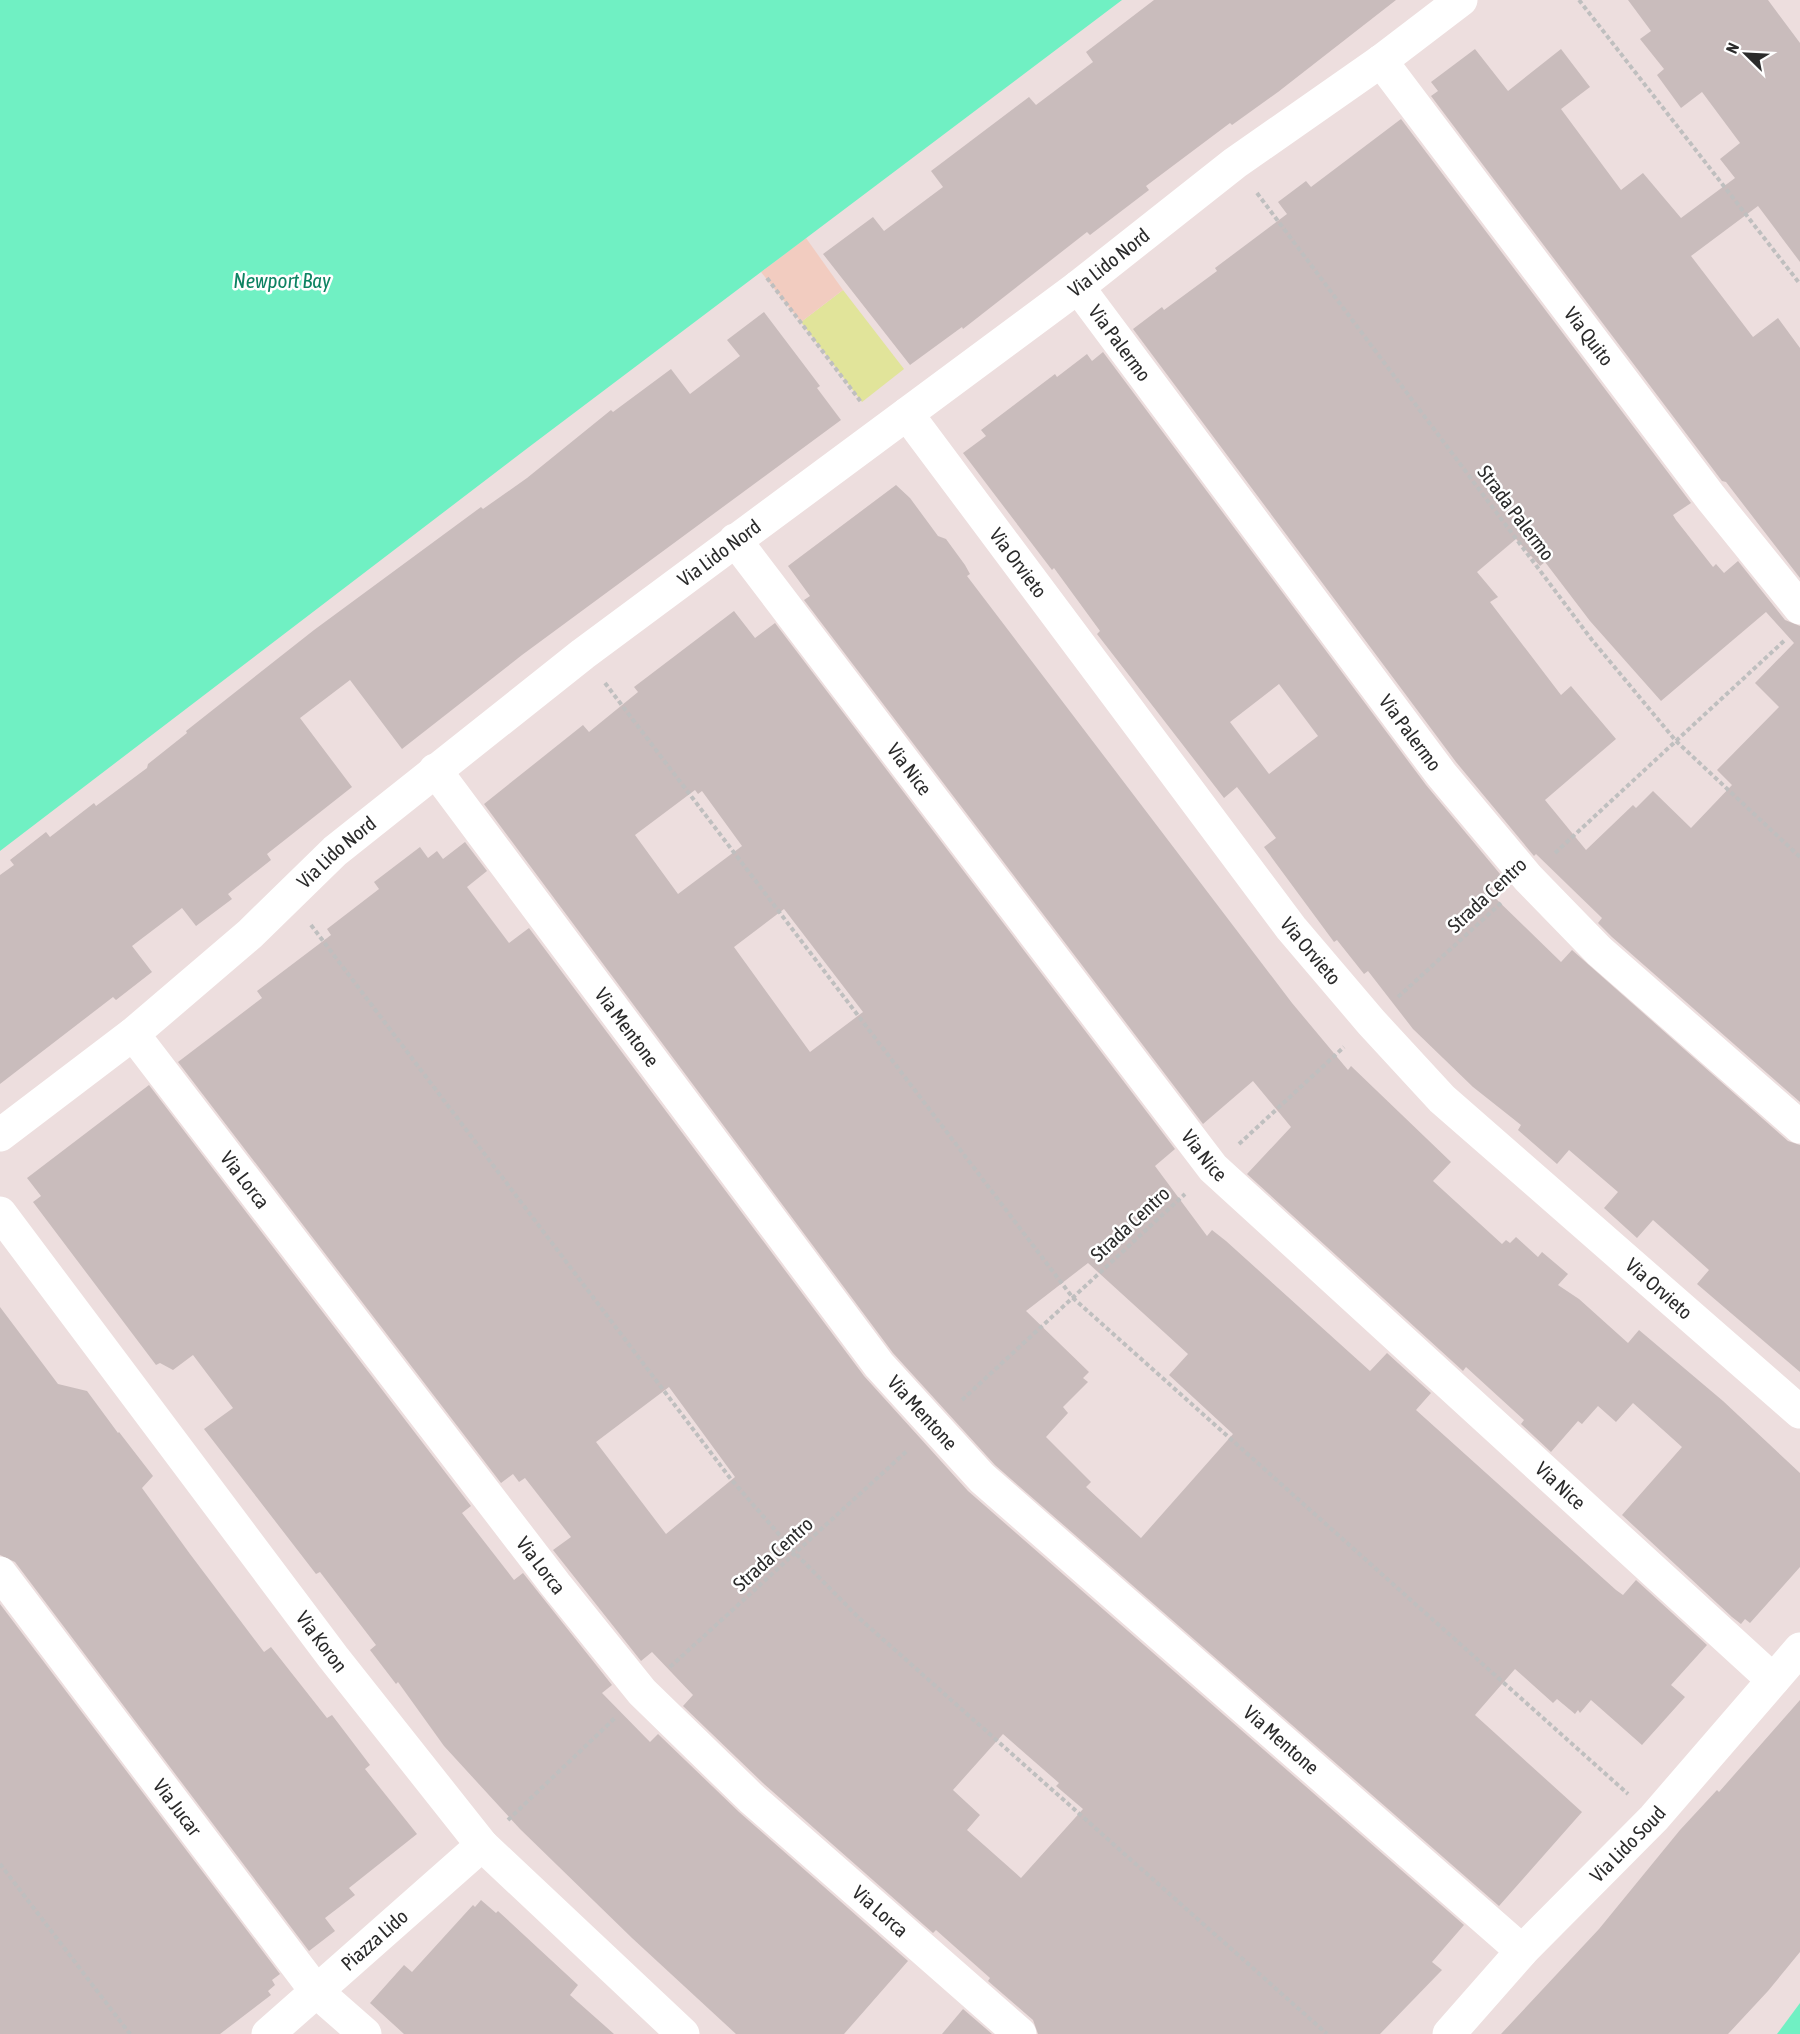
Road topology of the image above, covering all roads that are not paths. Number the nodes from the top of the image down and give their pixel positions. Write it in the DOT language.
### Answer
graph roads {
  1 [pos="1461,0"];
  2 [pos="1381,61"];
  3 [pos="1078,286"];
  4 [pos="895,422"];
  5 [pos="735,540"];
  6 [pos="1796,621"];
  7 [pos="435,770"];
  8 [pos="133,1034"];
  9 [pos="1800,1127"];
  10 [pos="0,1135"];
  11 [pos="0,1213"];
  12 [pos="1800,1412"];
  13 [pos="0,1573"];
  14 [pos="1800,1649"];
  15 [pos="1773,1680"];
  16 [pos="482,1845"];
  17 [pos="1522,1951"];
  18 [pos="316,1991"];
  19 [pos="268,2034"];
  20 [pos="364,2034"];
  21 [pos="683,2034"];
  22 [pos="1020,2034"];
  23 [pos="1449,2034"];
  1 -- 2 [label="street, Via Lido Nord"];
  2 -- 3 [label="street, Via Lido Nord"];
  2 -- 6 [label="street, Via Quito"];
  3 -- 4 [label="street, Via Lido Nord"];
  3 -- 9 [label="street, Via Palermo"];
  4 -- 5 [label="street, Via Lido Nord"];
  4 -- 12 [label="street, Via Orvieto"];
  5 -- 7 [label="street, Via Lido Nord"];
  5 -- 15 [label="street, Via Nice"];
  7 -- 8 [label="street, Via Lido Nord"];
  7 -- 17 [label="street, Via Mentone"];
  8 -- 10 [label="street, Via Lido Nord"];
  8 -- 22 [label="street, Via Lorca"];
  11 -- 16 [label="street, Via Koron"];
  13 -- 18 [label="street, Via Jucar"];
  14 -- 15 [label="street, Via Lido Soud"];
  15 -- 17 [label="street, Via Lido Soud"];
  16 -- 18 [label="street, Piazza Lido"];
  16 -- 21 [label="street, Via Koron"];
  17 -- 23 [label="street, Via Lido Soud"];
  18 -- 19 [label="street, Piazza Lido"];
  18 -- 20 [label="street, Via Jucar"];
}
